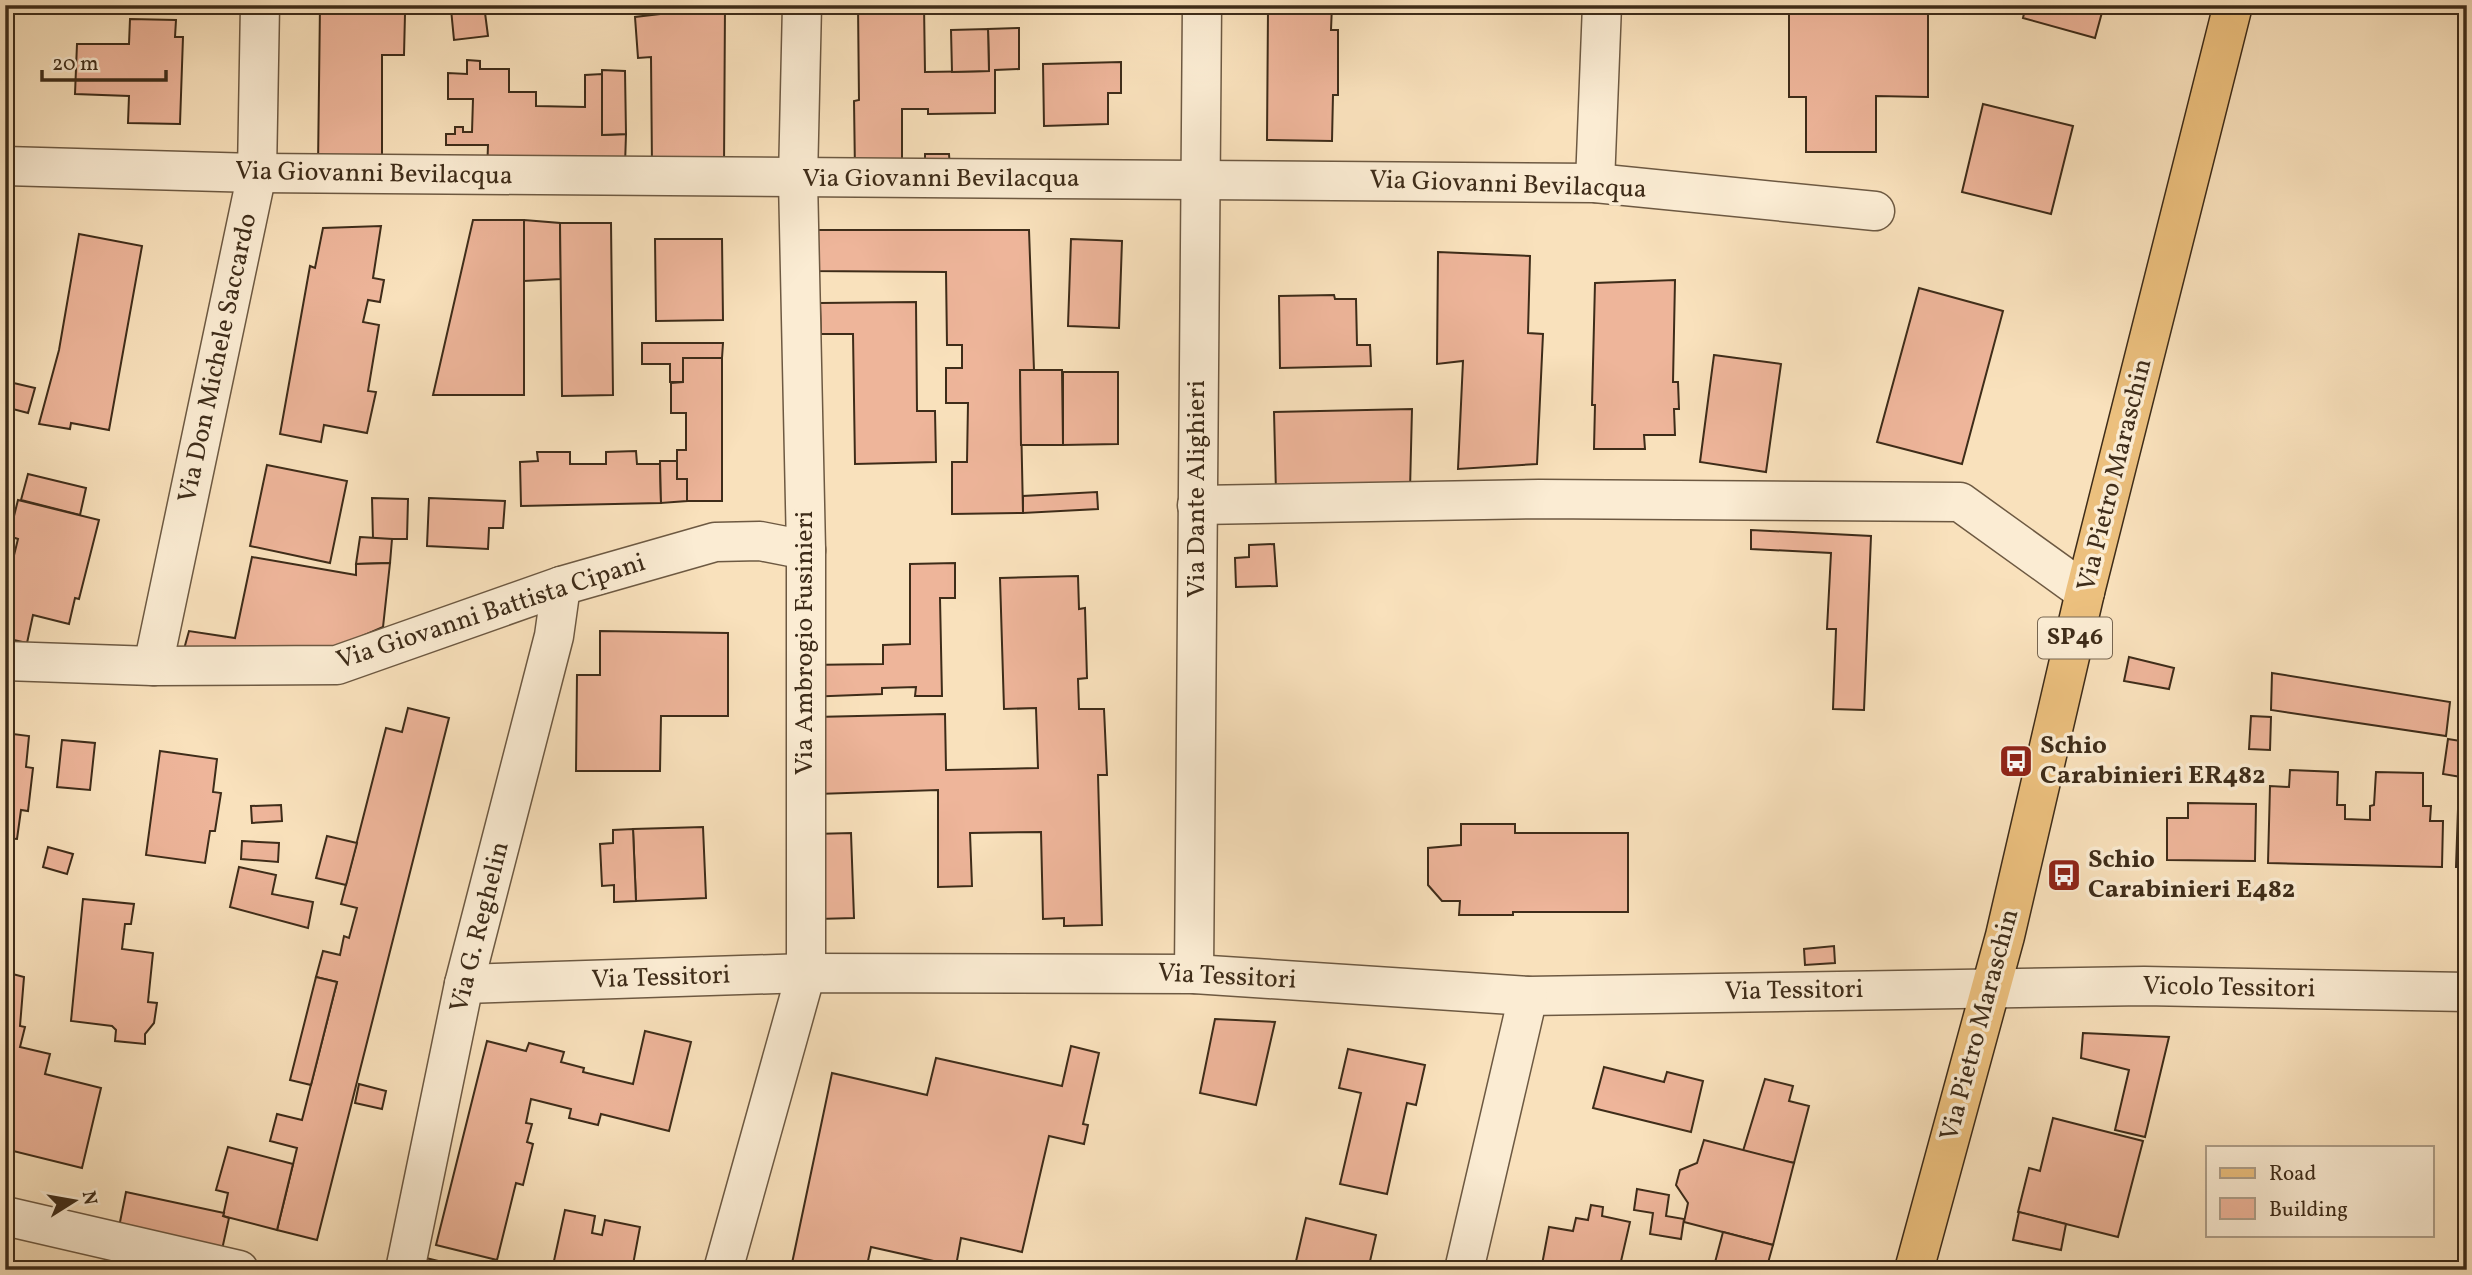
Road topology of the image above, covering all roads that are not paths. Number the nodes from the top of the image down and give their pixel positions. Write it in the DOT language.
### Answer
graph roads {
  1 [pos="260,5"];
  2 [pos="802,5"];
  3 [pos="1202,5"];
  4 [pos="1602,5"];
  5 [pos="2233,5"];
  6 [pos="5,166"];
  7 [pos="257,173"];
  8 [pos="799,178"];
  9 [pos="1199,179"];
  10 [pos="1595,183"];
  11 [pos="1875,211"];
  12 [pos="1197,505"];
  13 [pos="806,550"];
  14 [pos="561,586"];
  15 [pos="2085,592"];
  16 [pos="5,661"];
  17 [pos="153,666"];
  18 [pos="806,973"];
  19 [pos="1194,974"];
  20 [pos="464,984"];
  21 [pos="1990,988"];
  22 [pos="2467,992"];
  23 [pos="1528,996"];
  24 [pos="5,1216"];
  25 [pos="239,1270"];
  26 [pos="405,1270"];
  27 [pos="723,1270"];
  28 [pos="1464,1270"];
  29 [pos="1914,1270"];
  1 -- 7 [label="street, Via Don Michele Saccardo"];
  2 -- 8 [label="street, Via Ambrogio Fusinieri"];
  3 -- 9 [label="street, Via Dante Alighieri"];
  4 -- 10 [label="street"];
  5 -- 15 [label="main road, Via Pietro Maraschin / SP46"];
  6 -- 7 [label="street, Via Giovanni Bevilacqua"];
  7 -- 8 [label="street, Via Giovanni Bevilacqua"];
  7 -- 17 [label="street, Via Don Michele Saccardo"];
  8 -- 9 [label="street, Via Giovanni Bevilacqua"];
  8 -- 13 [label="street, Via Ambrogio Fusinieri"];
  9 -- 10 [label="street, Via Giovanni Bevilacqua"];
  9 -- 12 [label="street, Via Dante Alighieri"];
  10 -- 11 [label="street, Via Giovanni Bevilacqua"];
  12 -- 15 [label="street"];
  12 -- 19 [label="street, Via Dante Alighieri"];
  13 -- 14 [label="street, Via Giovanni Battista Cipani"];
  13 -- 18 [label="street, Via Ambrogio Fusinieri"];
  14 -- 17 [label="street, Via Giovanni Battista Cipani"];
  14 -- 20 [label="street, Via G. Reghelin"];
  15 -- 21 [label="main road, Via Pietro Maraschin / SP46"];
  16 -- 17 [label="street, Via Giovanni Battista Cipani"];
  18 -- 19 [label="street, Via Tessitori"];
  18 -- 20 [label="street, Via Tessitori"];
  18 -- 27 [label="street, Via Ambrogio Fusinieri"];
  19 -- 23 [label="street, Via Tessitori"];
  20 -- 26 [label="street, Via G. Reghelin"];
  21 -- 22 [label="street, Vicolo Tessitori"];
  21 -- 23 [label="street, Via Tessitori"];
  21 -- 29 [label="main road, Via Pietro Maraschin / SP46"];
  23 -- 28 [label="street"];
  24 -- 25 [label="street"];
}
